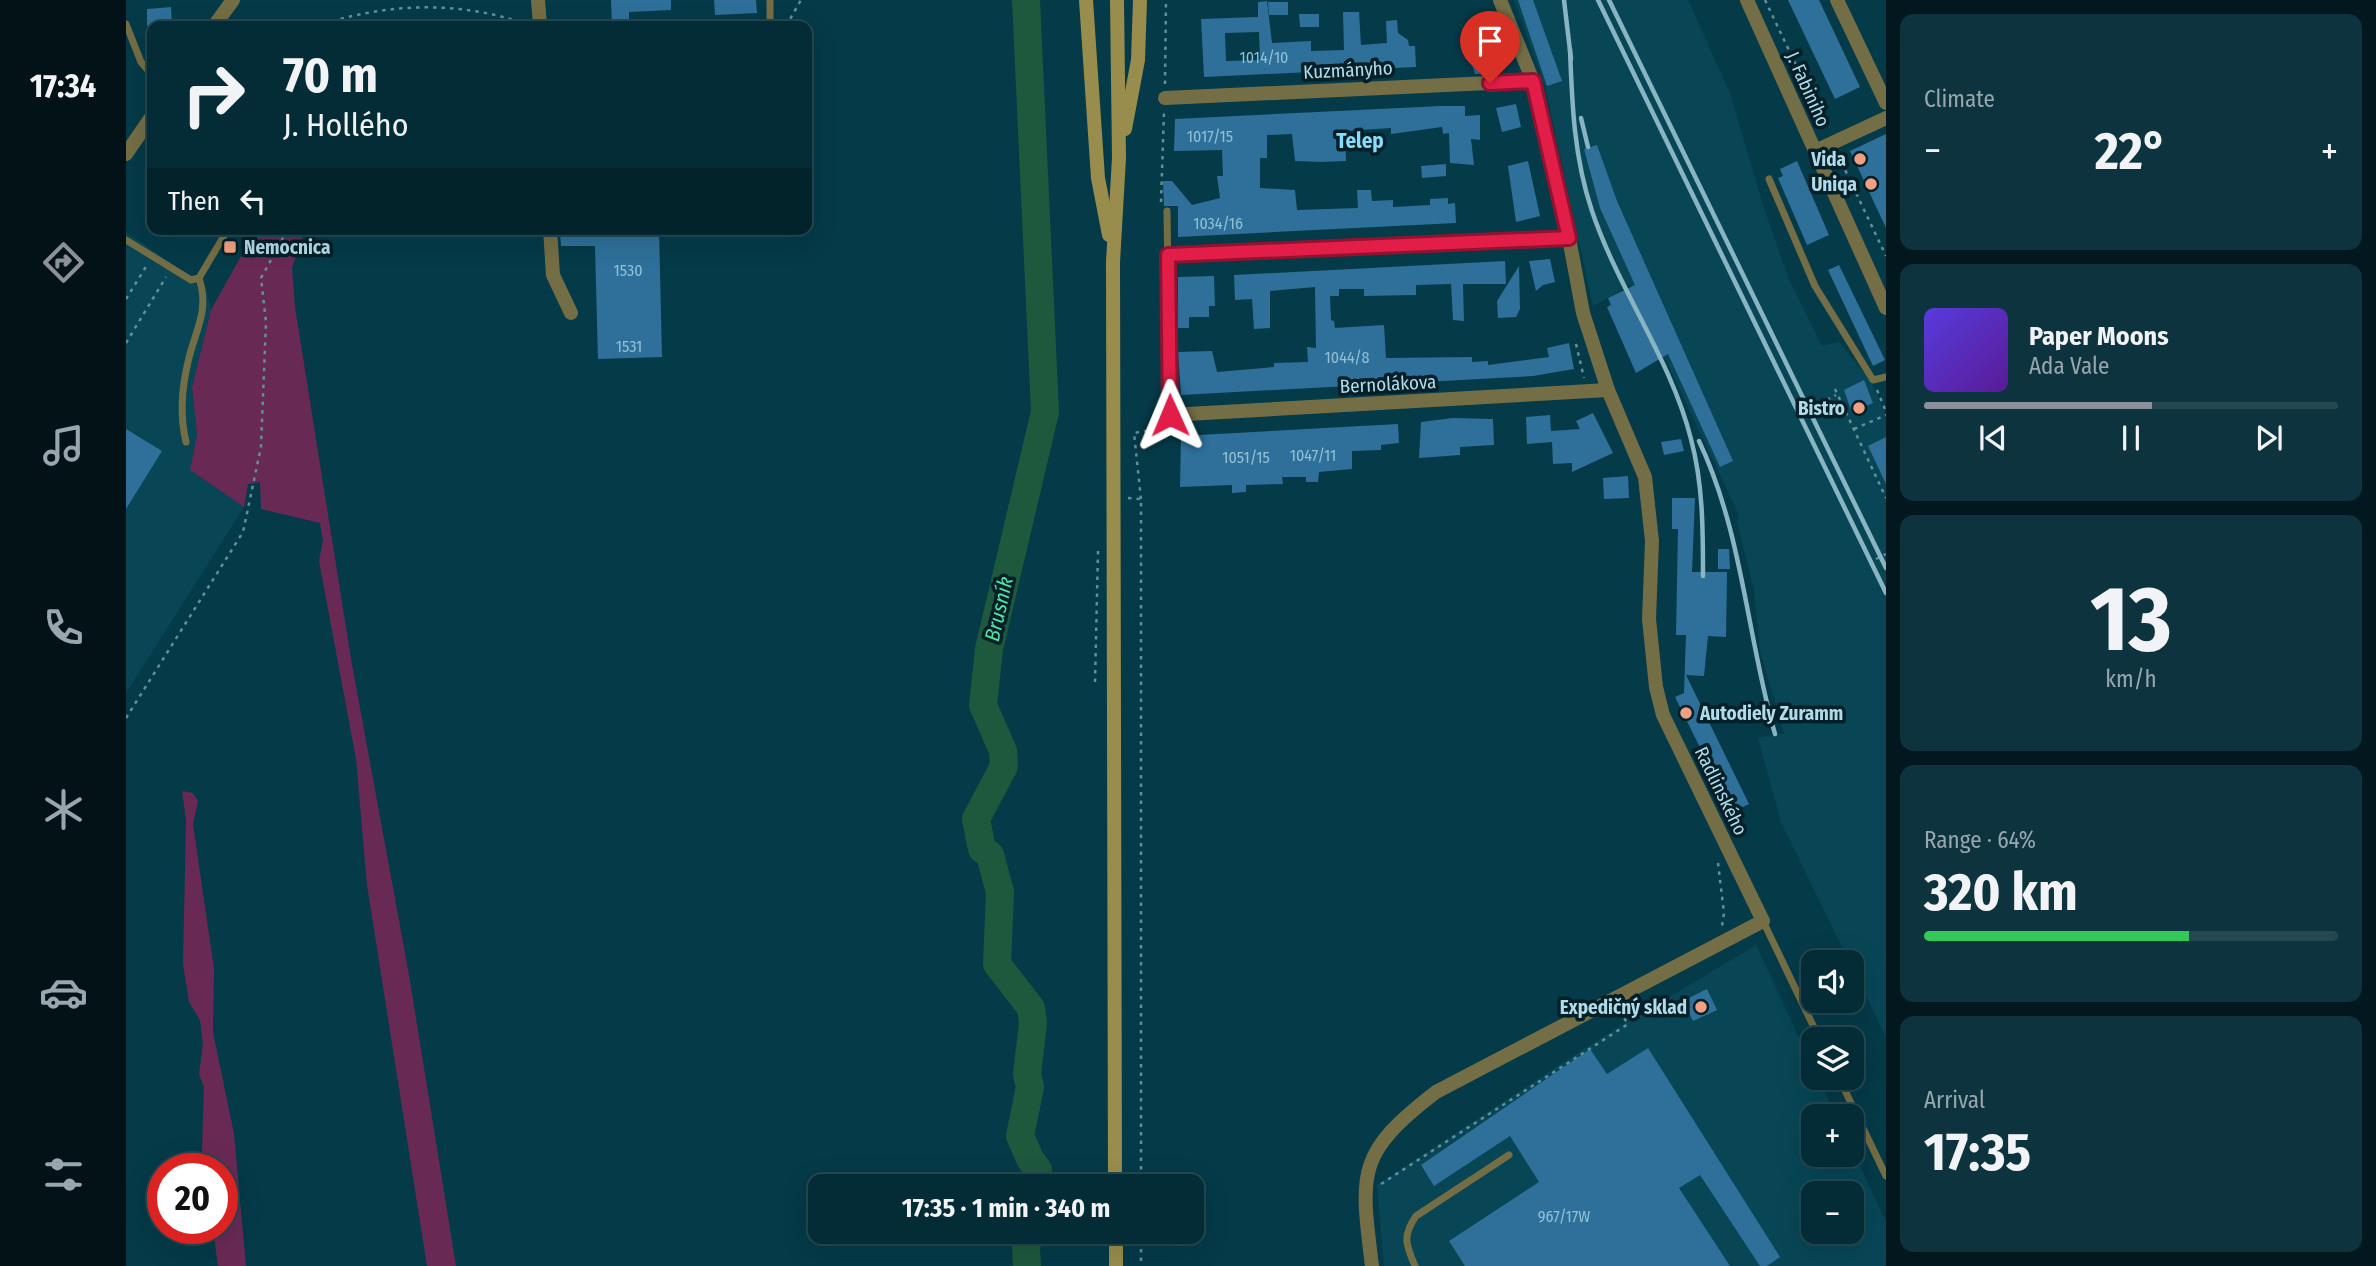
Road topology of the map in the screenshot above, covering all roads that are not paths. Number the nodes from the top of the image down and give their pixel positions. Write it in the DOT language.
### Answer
graph roads {
  1 [pos="233,0"];
  2 [pos="538,0"];
  3 [pos="770,0"];
  4 [pos="1086,0"];
  5 [pos="1117,0"];
  6 [pos="1140,0"];
  7 [pos="1500,0"];
  8 [pos="1748,0"];
  9 [pos="1837,0"];
  10 [pos="218,21"];
  11 [pos="540,21"];
  12 [pos="770,21"];
  13 [pos="126,24"];
  14 [pos="147,69"];
  15 [pos="1533,81"];
  16 [pos="1165,98"];
  17 [pos="1886,103"];
  18 [pos="1886,118"];
  19 [pos="147,123"];
  20 [pos="1815,151"];
  21 [pos="126,154"];
  22 [pos="1119,158"];
  23 [pos="1769,180"];
  24 [pos="1167,211"];
  25 [pos="224,235"];
  26 [pos="550,235"];
  27 [pos="1569,238"];
  28 [pos="126,240"];
  29 [pos="1168,255"];
  30 [pos="1113,262"];
  31 [pos="199,278"];
  32 [pos="1886,308"];
  33 [pos="571,313"];
  34 [pos="1886,377"];
  35 [pos="1608,390"];
  36 [pos="1170,415"];
  37 [pos="186,442"];
  38 [pos="1763,921"];
  39 [pos="1814,1027"];
  40 [pos="1845,1090"];
  41 [pos="1509,1155"];
  42 [pos="1115,1174"];
  43 [pos="1886,1177"];
  44 [pos="1115,1244"];
  45 [pos="1116,1266"];
  46 [pos="1372,1266"];
  47 [pos="1415,1266"];
  1 -- 10 [label="street"];
  2 -- 11 [label="street"];
  3 -- 12 [label="lane"];
  4 -- 30 [label="main road"];
  5 -- 22 [label="main road"];
  6 -- 22 [label="main road"];
  7 -- 15 [label="street, Radlinského"];
  8 -- 20 [label="street, J. Fabiniho"];
  9 -- 17 [label="street"];
  13 -- 14 [label="lane"];
  15 -- 16 [label="street, Kuzmányho"];
  15 -- 27 [label="street, Radlinského"];
  18 -- 20 [label="street"];
  19 -- 21 [label="street"];
  20 -- 32 [label="street, J. Fabiniho"];
  22 -- 30 [label="main road"];
  23 -- 34 [label="lane"];
  24 -- 29 [label="lane"];
  25 -- 31 [label="lane"];
  26 -- 33 [label="street"];
  27 -- 29 [label="street"];
  27 -- 35 [label="street, Radlinského"];
  28 -- 31 [label="lane"];
  29 -- 36 [label="lane"];
  30 -- 42 [label="main road"];
  31 -- 37 [label="lane"];
  35 -- 36 [label="street, Bernolákova"];
  35 -- 38 [label="street, Radlinského"];
  38 -- 39 [label="lane"];
  38 -- 46 [label="street"];
  40 -- 43 [label="lane"];
  41 -- 47 [label="lane"];
  44 -- 45 [label="main road"];
}
